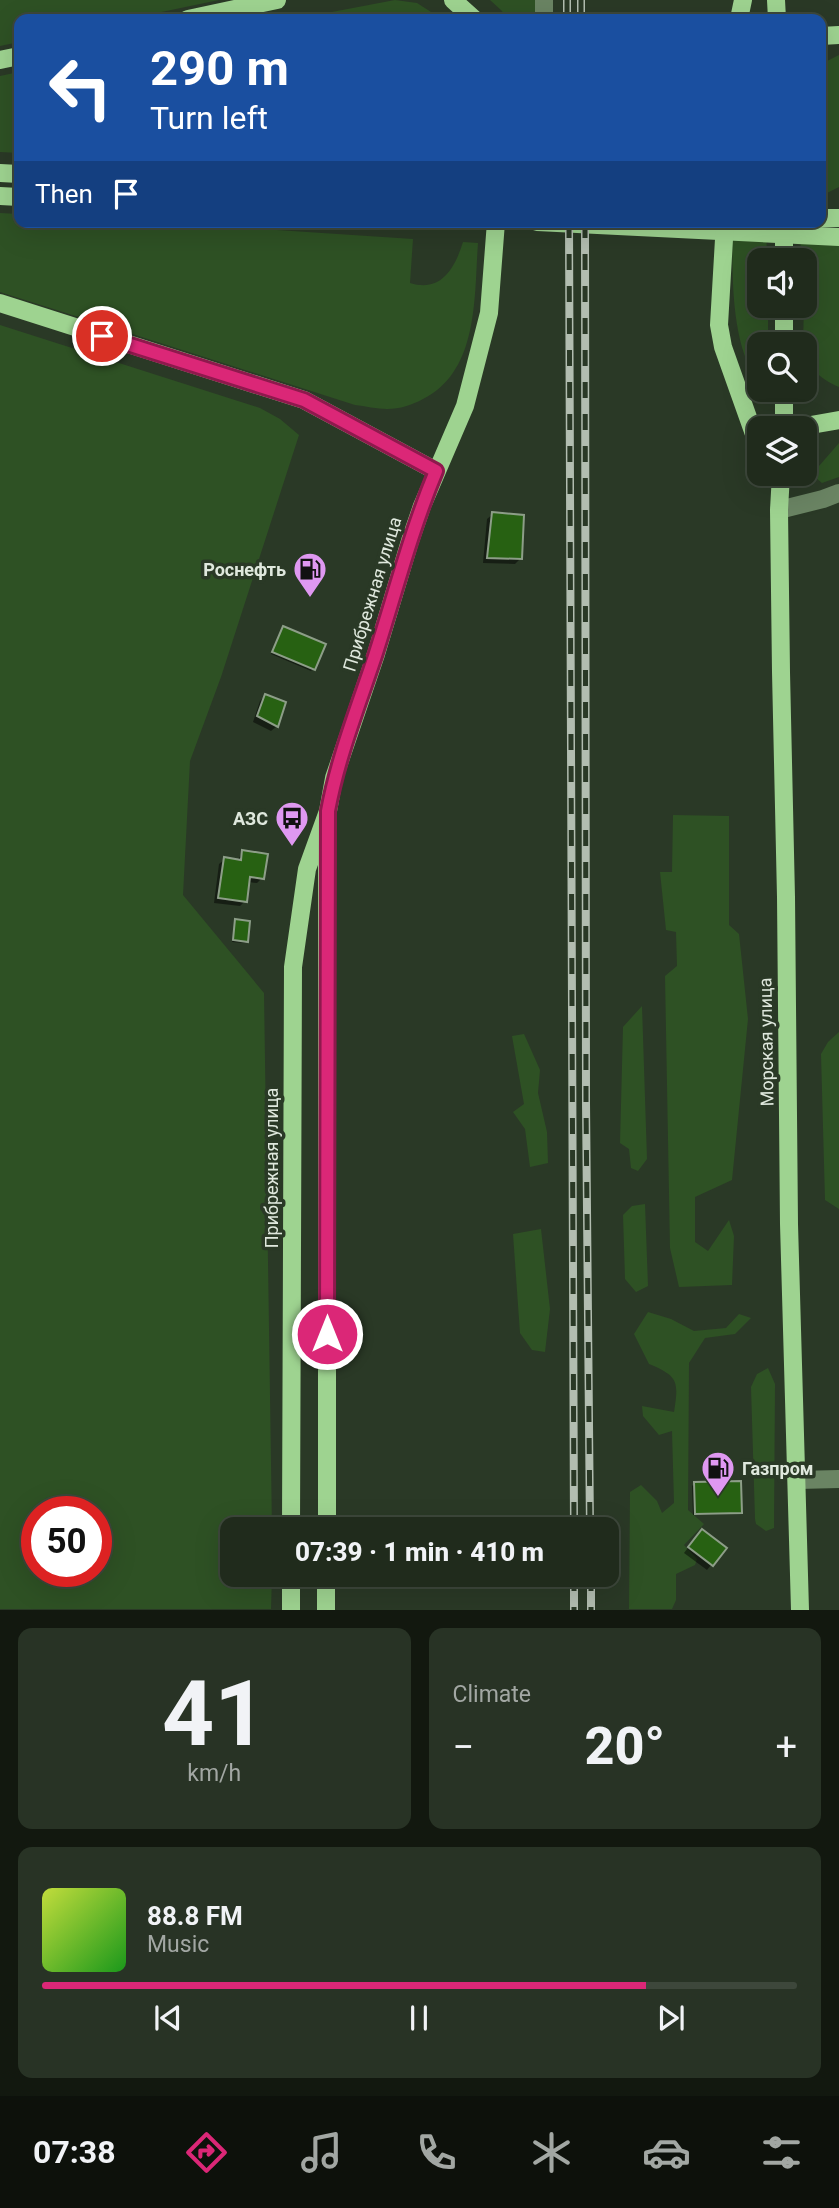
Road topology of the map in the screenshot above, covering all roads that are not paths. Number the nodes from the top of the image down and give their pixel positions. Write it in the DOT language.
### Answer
graph roads {
  1 [pos="277,0"];
  2 [pos="453,0"];
  3 [pos="211,14"];
  4 [pos="468,14"];
  5 [pos="496,228"];
  6 [pos="658,228"];
  7 [pos="725,228"];
  8 [pos="783,228"];
  9 [pos="839,237"];
  10 [pos="784,248"];
  11 [pos="0,303"];
  12 [pos="749,416"];
  13 [pos="839,420"];
  14 [pos="817,424"];
  15 [pos="436,471"];
  16 [pos="771,486"];
  17 [pos="781,486"];
  18 [pos="839,493"];
  19 [pos="779,510"];
  20 [pos="328,811"];
  21 [pos="839,1479"];
  22 [pos="798,1480"];
  23 [pos="291,1517"];
  24 [pos="327,1517"];
  25 [pos="291,1587"];
  26 [pos="327,1587"];
  27 [pos="291,1609"];
  28 [pos="326,1609"];
  29 [pos="800,1609"];
  1 -- 3 [label="main road"];
  2 -- 4 [label="main road"];
  5 -- 15 [label="main road, Прибрежная улица"];
  6 -- 9 [label="main road"];
  7 -- 12 [label="main road"];
  8 -- 10 [label="main road"];
  11 -- 15 [label="main road"];
  13 -- 14 [label="main road"];
  15 -- 20 [label="main road, Прибрежная улица"];
  16 -- 19 [label="main road"];
  17 -- 19 [label="main road, Морская улица"];
  18 -- 19 [label="street"];
  19 -- 22 [label="main road, Морская улица"];
  20 -- 23 [label="main road, Прибрежная улица"];
  20 -- 24 [label="main road, Прибрежная улица"];
  21 -- 22 [label="street"];
  22 -- 29 [label="main road, Морская улица"];
  25 -- 27 [label="main road"];
  26 -- 28 [label="main road"];
}
